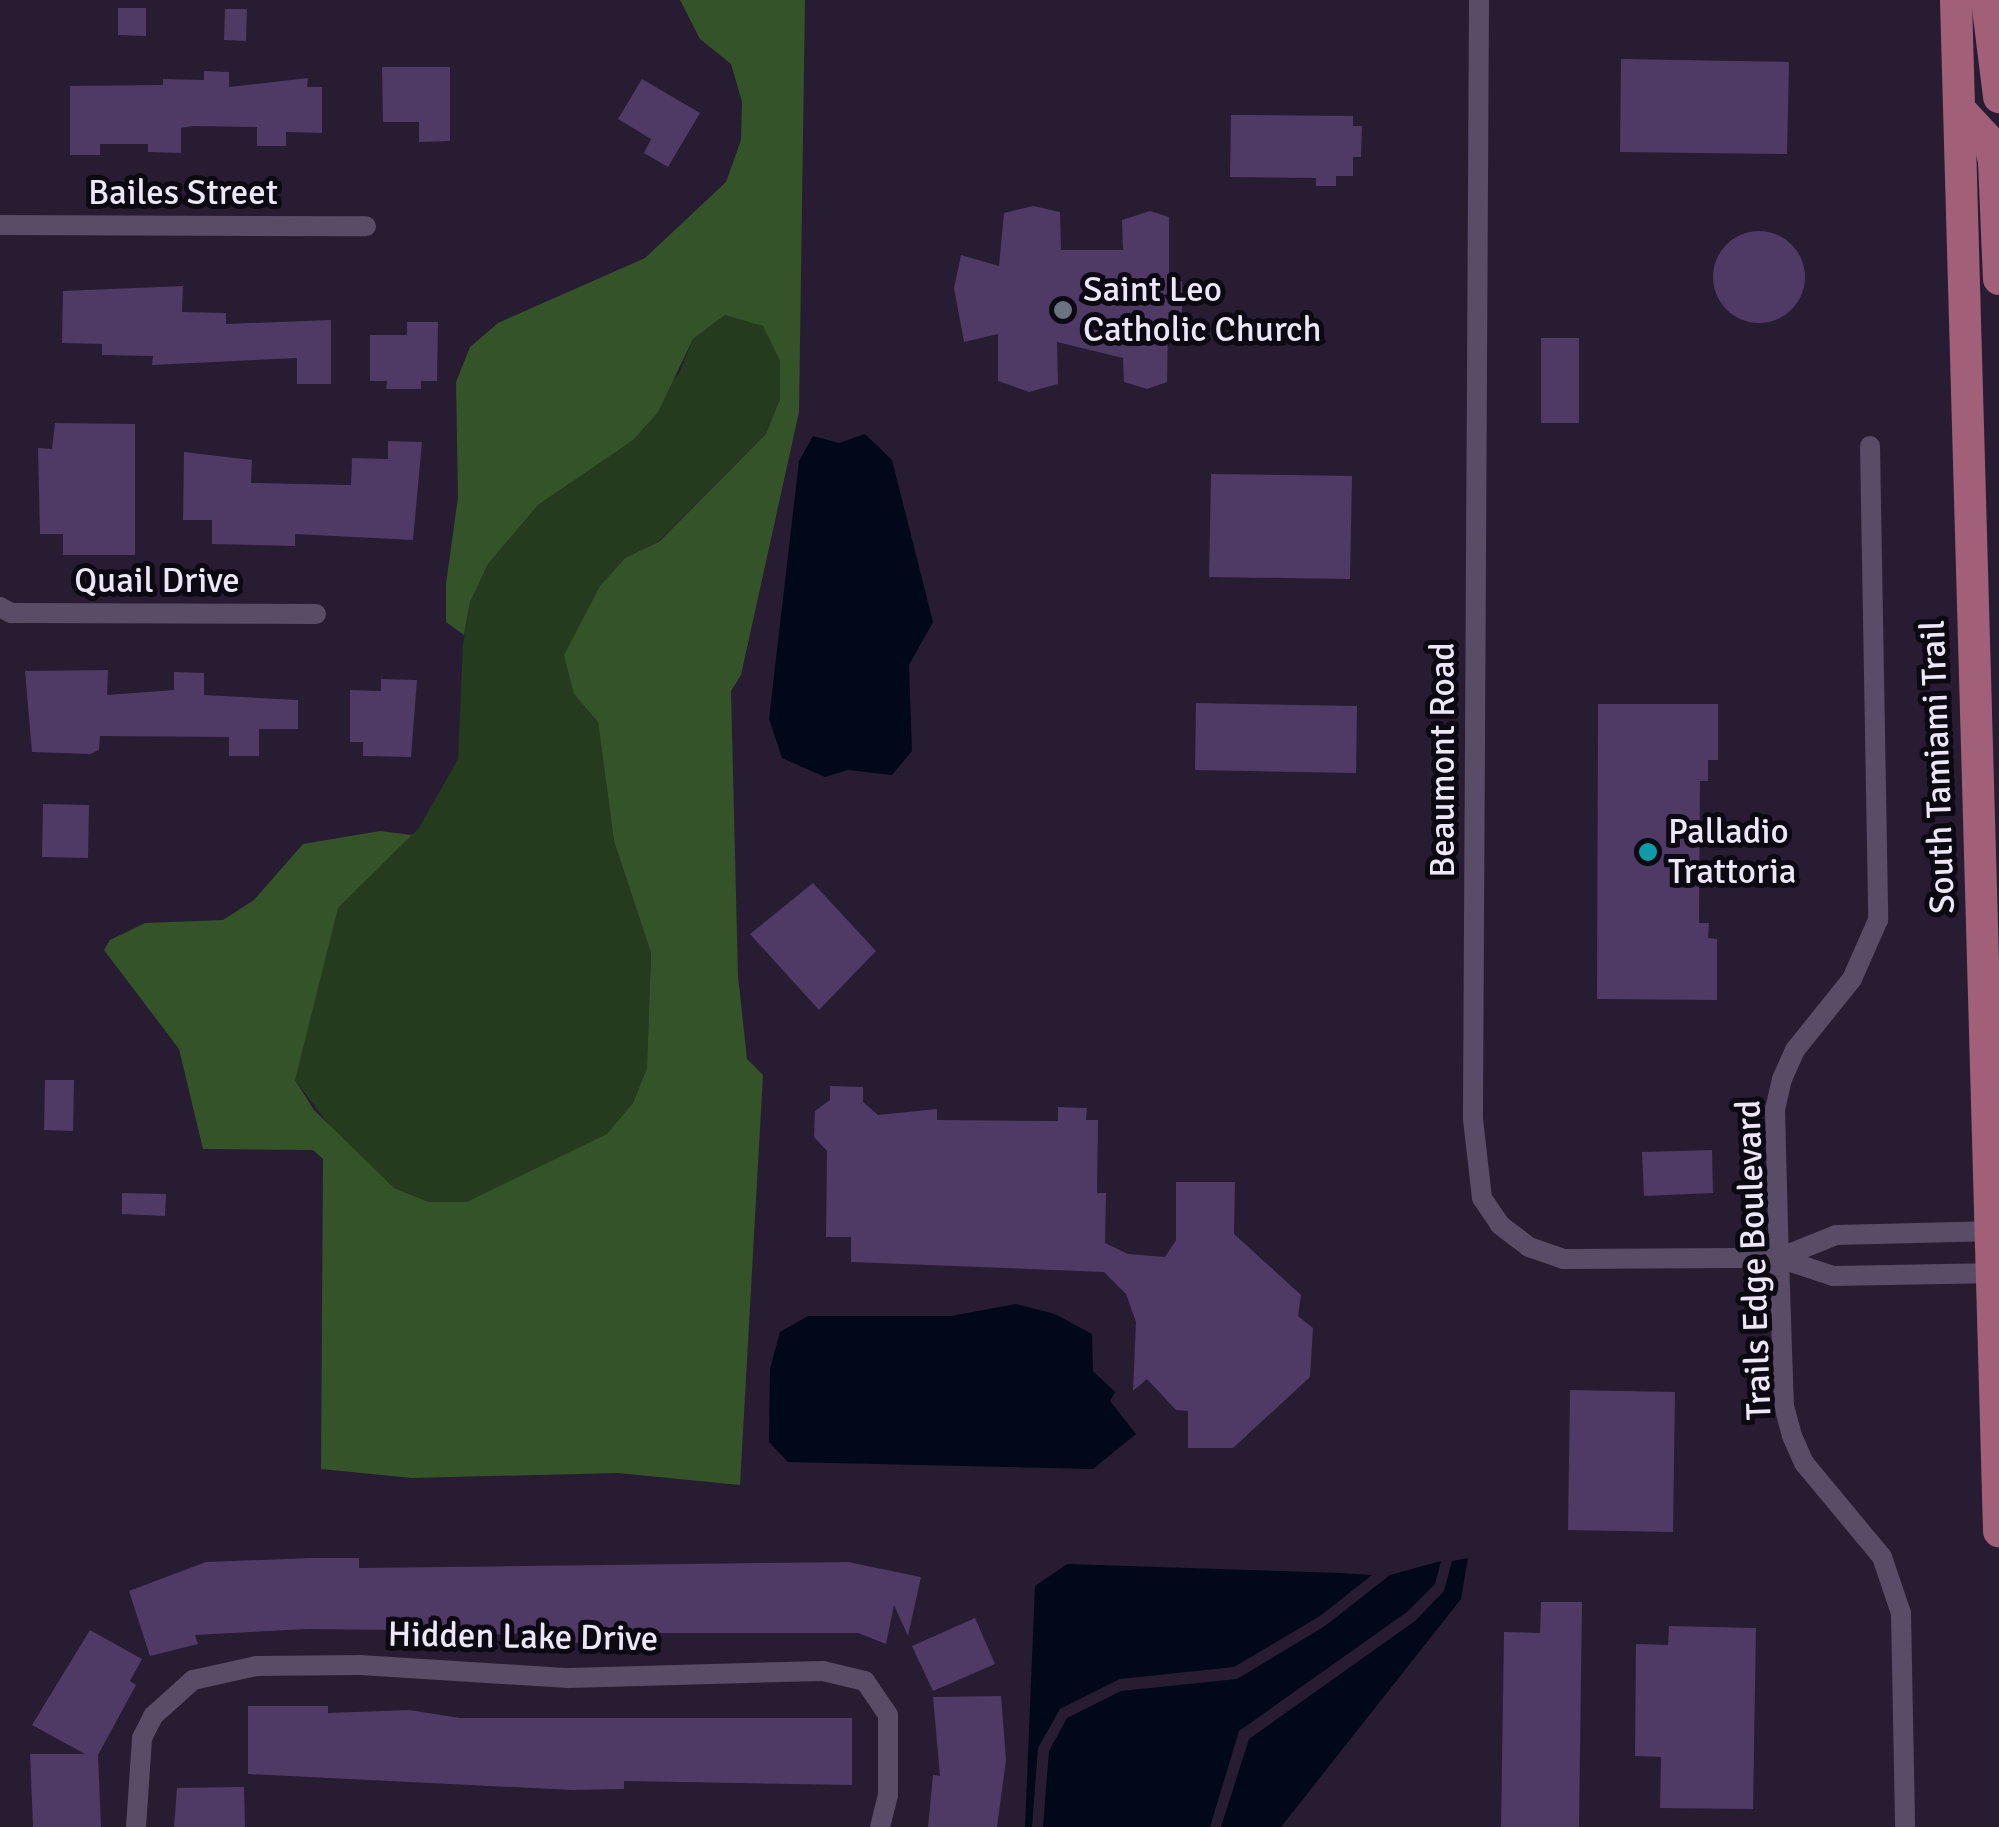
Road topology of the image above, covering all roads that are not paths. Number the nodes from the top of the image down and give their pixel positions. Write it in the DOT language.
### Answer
graph roads {
  1 [pos="1480,0"];
  2 [pos="1956,0"];
  3 [pos="1987,0"];
  4 [pos="1999,97"];
  5 [pos="1960,110"];
  6 [pos="0,225"];
  7 [pos="366,226"];
  8 [pos="1999,279"];
  9 [pos="1870,446"];
  10 [pos="0,607"];
  11 [pos="316,614"];
  12 [pos="1995,1232"];
  13 [pos="1779,1258"];
  14 [pos="1996,1272"];
  15 [pos="1999,1531"];
  16 [pos="136,1827"];
  17 [pos="880,1827"];
  18 [pos="1906,1827"];
  1 -- 13 [label="street, Beaumont Road"];
  2 -- 5 [label="main road, South Tamiami Trail"];
  3 -- 4 [label="main road"];
  5 -- 8 [label="main road"];
  5 -- 12 [label="main road, South Tamiami Trail"];
  6 -- 7 [label="street, Bailes Street"];
  9 -- 13 [label="street, Trails Edge Boulevard"];
  10 -- 11 [label="street, Quail Drive"];
  12 -- 13 [label="street, Beaumont Road"];
  12 -- 14 [label="main road, South Tamiami Trail"];
  13 -- 14 [label="street, Beaumont Road"];
  13 -- 18 [label="street, Trails Edge Boulevard"];
  14 -- 15 [label="main road, South Tamiami Trail"];
  16 -- 17 [label="street, Hidden Lake Drive"];
}
